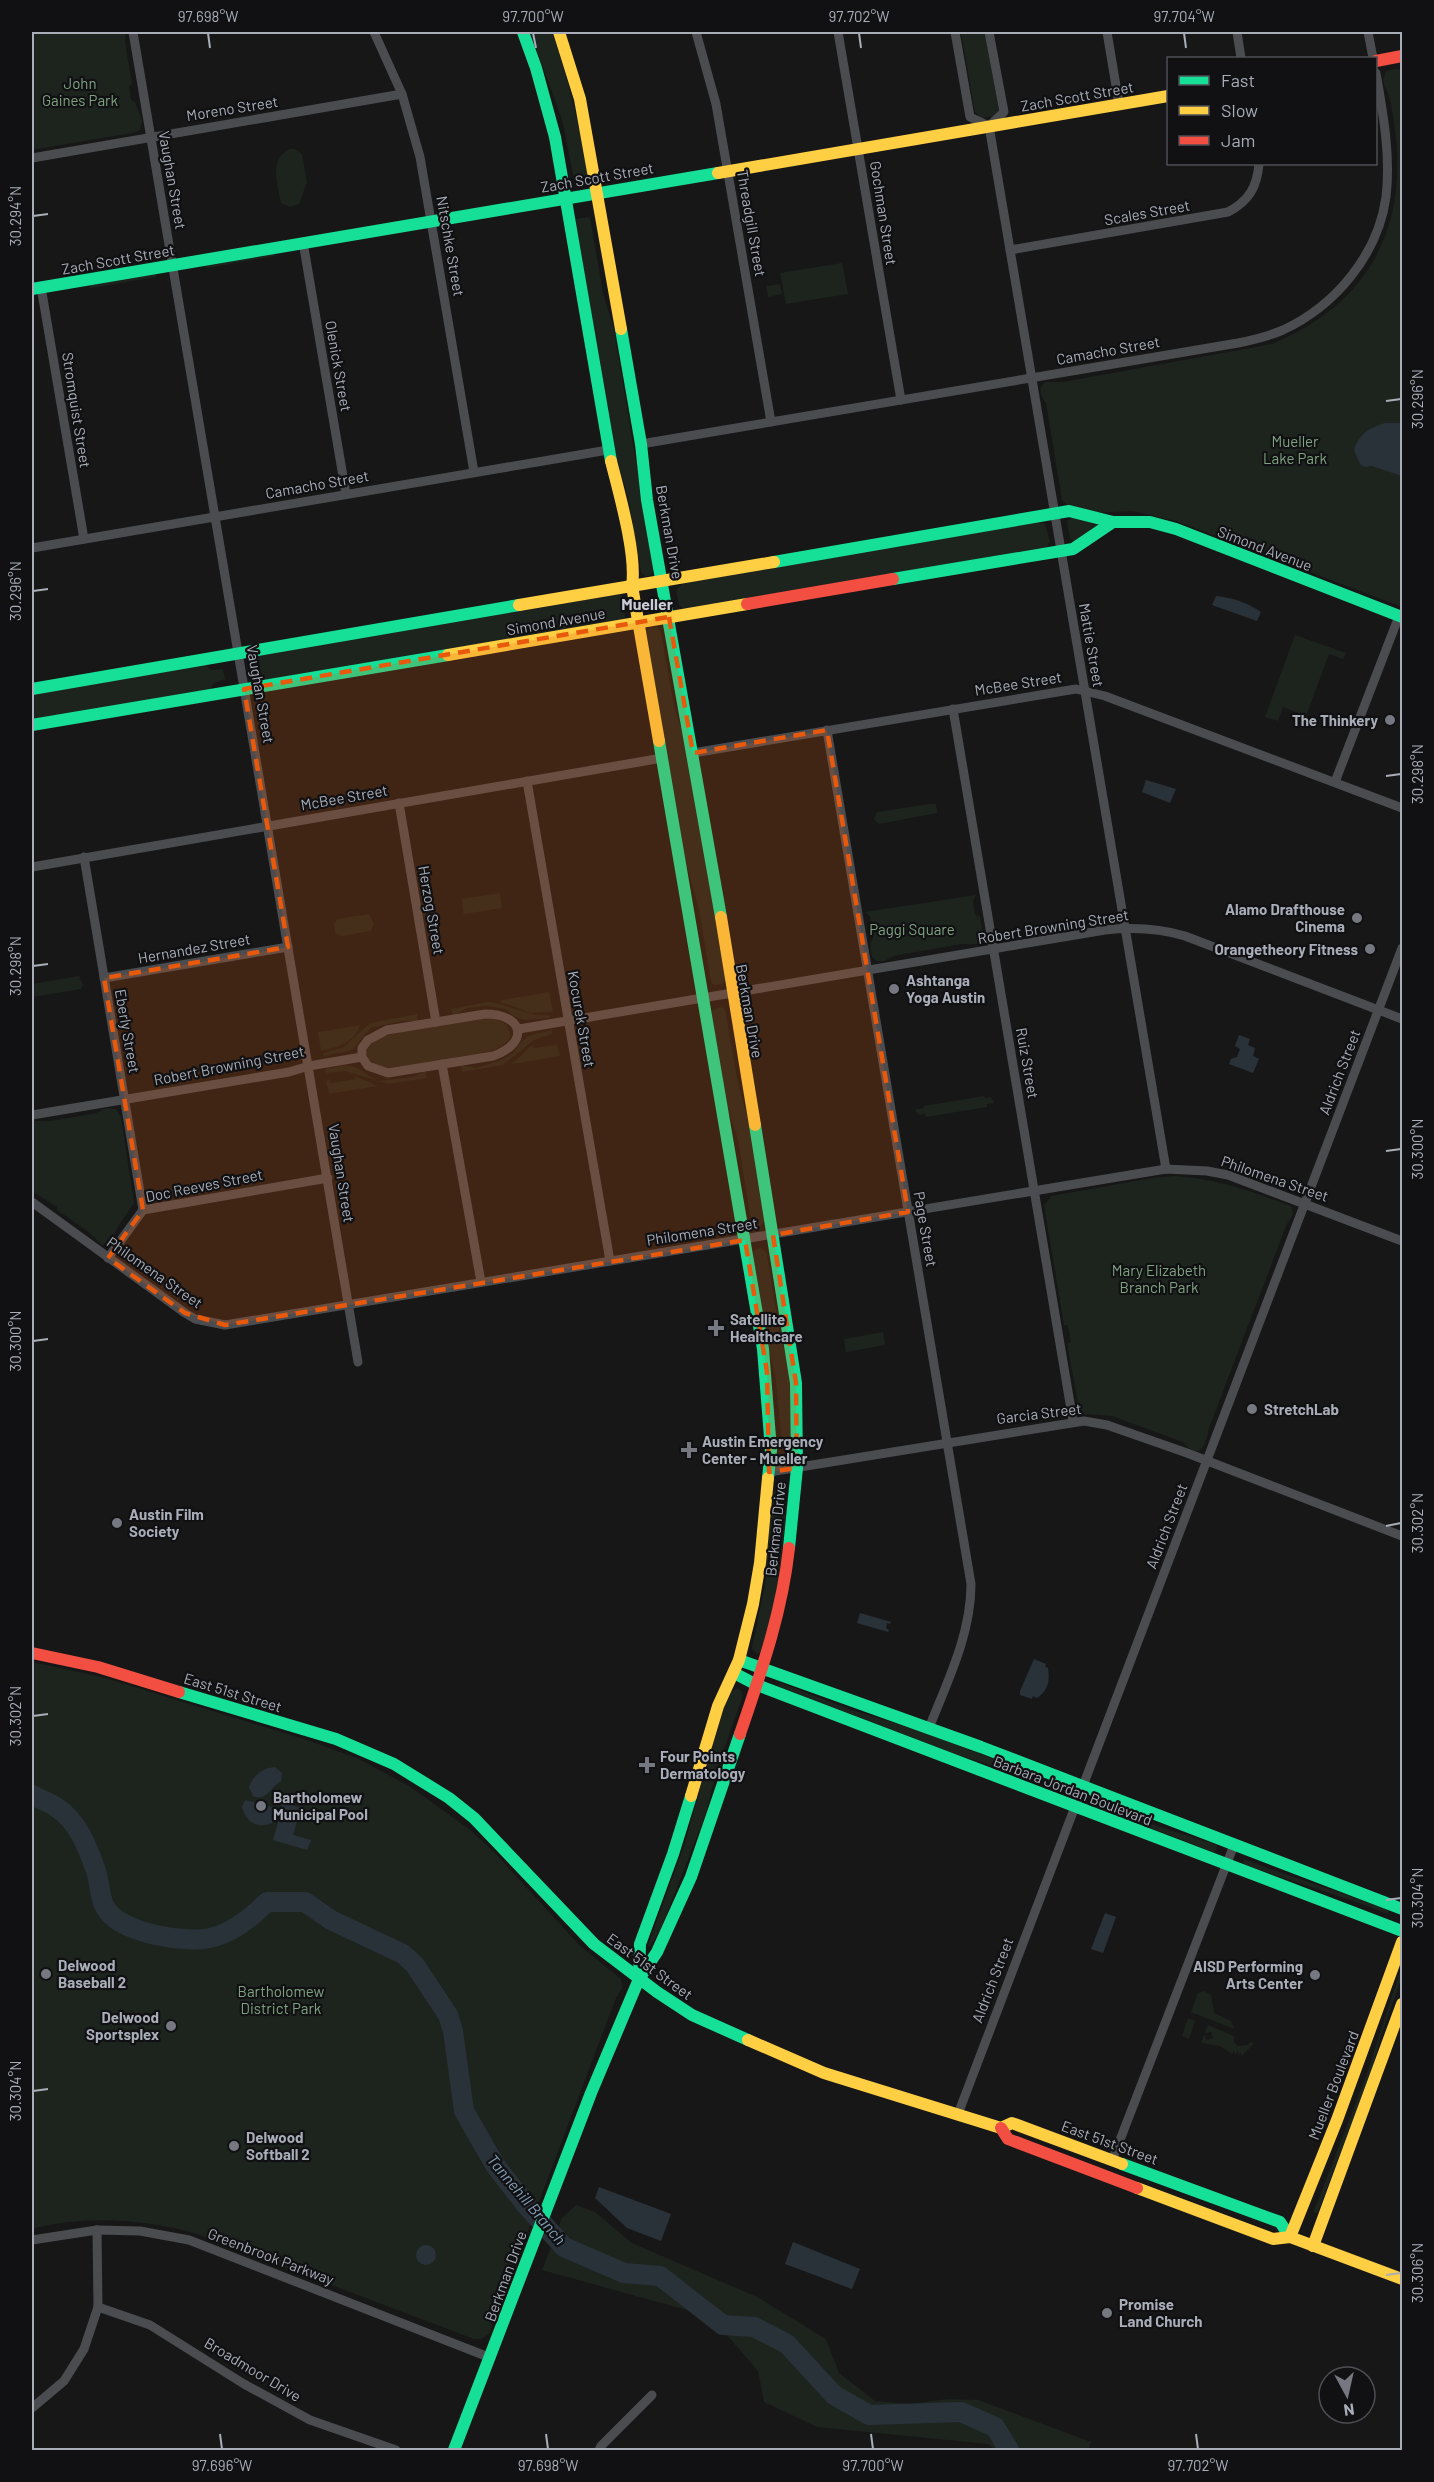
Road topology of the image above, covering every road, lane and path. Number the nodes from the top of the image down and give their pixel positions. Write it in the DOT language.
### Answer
graph roads {
  1 [pos="133,32"];
  2 [pos="374,32"];
  3 [pos="523,32"];
  4 [pos="559,32"];
  5 [pos="696,32"];
  6 [pos="838,32"];
  7 [pos="955,32"];
  8 [pos="989,32"];
  9 [pos="1107,32"];
  10 [pos="1237,32"];
  11 [pos="1368,32"];
  12 [pos="1402,56"];
  13 [pos="1241,57"];
  14 [pos="1373,57"];
  15 [pos="1377,60"];
  16 [pos="1377,80"];
  17 [pos="402,94"];
  18 [pos="1167,96"];
  19 [pos="1119,104"];
  20 [pos="989,126"];
  21 [pos="151,137"];
  22 [pos="858,148"];
  23 [pos="32,158"];
  24 [pos="1259,165"];
  25 [pos="728,171"];
  26 [pos="597,192"];
  27 [pos="566,198"];
  28 [pos="432,220"];
  29 [pos="303,242"];
  30 [pos="1010,250"];
  31 [pos="173,265"];
  32 [pos="36,288"];
  33 [pos="1031,378"];
  34 [pos="901,400"];
  35 [pos="771,422"];
  36 [pos="641,444"];
  37 [pos="608,450"];
  38 [pos="474,472"];
  39 [pos="346,494"];
  40 [pos="1054,514"];
  41 [pos="215,516"];
  42 [pos="1113,522"];
  43 [pos="84,539"];
  44 [pos="32,548"];
  45 [pos="1061,551"];
  46 [pos="663,581"];
  47 [pos="632,586"];
  48 [pos="669,617"];
  49 [pos="1401,617"];
  50 [pos="638,622"];
  51 [pos="239,654"];
  52 [pos="32,689"];
  53 [pos="244,689"];
  54 [pos="1085,691"];
  55 [pos="953,709"];
  56 [pos="32,725"];
  57 [pos="827,730"];
  58 [pos="693,753"];
  59 [pos="662,758"];
  60 [pos="527,781"];
  61 [pos="1335,782"];
  62 [pos="399,803"];
  63 [pos="1402,808"];
  64 [pos="268,826"];
  65 [pos="84,857"];
  66 [pos="32,867"];
  67 [pos="1125,928"];
  68 [pos="288,947"];
  69 [pos="1402,948"];
  70 [pos="994,950"];
  71 [pos="868,971"];
  72 [pos="104,978"];
  73 [pos="732,993"];
  74 [pos="704,999"];
  75 [pos="1379,1010"];
  76 [pos="1402,1019"];
  77 [pos="436,1022"];
  78 [pos="567,1022"];
  79 [pos="519,1029"];
  80 [pos="362,1057"];
  81 [pos="442,1064"];
  82 [pos="309,1065"];
  83 [pos="125,1100"];
  84 [pos="32,1114"];
  85 [pos="1166,1169"];
  86 [pos="328,1178"];
  87 [pos="1034,1191"];
  88 [pos="32,1202"];
  89 [pos="1305,1204"];
  90 [pos="143,1209"];
  91 [pos="908,1212"];
  92 [pos="773,1235"];
  93 [pos="745,1240"];
  94 [pos="1402,1241"];
  95 [pos="108,1258"];
  96 [pos="610,1261"];
  97 [pos="481,1282"];
  98 [pos="349,1305"];
  99 [pos="358,1362"];
  100 [pos="1073,1421"];
  101 [pos="947,1441"];
  102 [pos="1207,1461"];
  103 [pos="796,1468"];
  104 [pos="770,1472"];
  105 [pos="1402,1536"];
  106 [pos="32,1653"];
  107 [pos="739,1660"];
  108 [pos="762,1668"];
  109 [pos="734,1673"];
  110 [pos="757,1685"];
  111 [pos="929,1728"];
  112 [pos="1082,1786"];
  113 [pos="1074,1806"];
  114 [pos="1234,1845"];
  115 [pos="1227,1864"];
  116 [pos="1402,1909"];
  117 [pos="1402,1931"];
  118 [pos="1402,1942"];
  119 [pos="639,1979"];
  120 [pos="1402,2004"];
  121 [pos="958,2114"];
  122 [pos="1001,2128"];
  123 [pos="1113,2158"];
  124 [pos="97,2230"];
  125 [pos="1290,2237"];
  126 [pos="32,2240"];
  127 [pos="1313,2246"];
  128 [pos="1402,2279"];
  129 [pos="98,2307"];
  130 [pos="490,2358"];
  131 [pos="652,2395"];
  132 [pos="32,2408"];
  133 [pos="396,2451"];
  134 [pos="454,2451"];
  135 [pos="599,2451"];
  1 -- 21 [label="street, Vaughan Street"];
  2 -- 17 [label="street, Nitschke Street"];
  3 -- 27 [label="street, Berkman Drive"];
  4 -- 26 [label="street, Berkman Drive"];
  5 -- 25 [label="street, Threadgill Street"];
  6 -- 22 [label="street, Gochman Street"];
  7 -- 20 [label="street"];
  8 -- 20 [label="street"];
  9 -- 19 [label="street"];
  10 -- 13 [label="street"];
  11 -- 14 [label="street"];
  12 -- 15 [label="street"];
  16 -- 33 [label="street, Camacho Street"];
  17 -- 21 [label="street, Moreno Street"];
  17 -- 28 [label="street, Nitschke Street"];
  18 -- 19 [label="street, Zach Scott Street"];
  19 -- 20 [label="street, Zach Scott Street"];
  20 -- 22 [label="street, Zach Scott Street"];
  20 -- 30 [label="street, Mattie Street"];
  21 -- 23 [label="street, Moreno Street"];
  21 -- 31 [label="street, Vaughan Street"];
  22 -- 25 [label="street, Zach Scott Street"];
  22 -- 34 [label="street, Gochman Street"];
  24 -- 30 [label="street, Scales Street"];
  25 -- 26 [label="street, Zach Scott Street"];
  25 -- 35 [label="street, Threadgill Street"];
  26 -- 27 [label="street, Zach Scott Street"];
  26 -- 36 [label="street, Berkman Drive"];
  27 -- 28 [label="street, Zach Scott Street"];
  27 -- 37 [label="street, Berkman Drive"];
  28 -- 29 [label="street, Zach Scott Street"];
  28 -- 38 [label="street, Nitschke Street"];
  29 -- 31 [label="street, Zach Scott Street"];
  29 -- 39 [label="street, Olenick Street"];
  30 -- 33 [label="street, Mattie Street"];
  31 -- 32 [label="street, Zach Scott Street"];
  31 -- 41 [label="street, Vaughan Street"];
  32 -- 43 [label="street, Stromquist Street"];
  33 -- 34 [label="street, Camacho Street"];
  33 -- 40 [label="street, Mattie Street"];
  34 -- 35 [label="street, Camacho Street"];
  35 -- 36 [label="street, Camacho Street"];
  36 -- 46 [label="street, Berkman Drive"];
  37 -- 38 [label="street, Camacho Street"];
  37 -- 47 [label="street, Berkman Drive"];
  38 -- 39 [label="street, Camacho Street"];
  39 -- 41 [label="street, Camacho Street"];
  40 -- 42 [label="street, Simond Avenue"];
  40 -- 45 [label="street, Mattie Street"];
  40 -- 46 [label="street, Simond Avenue"];
  41 -- 43 [label="street, Camacho Street"];
  41 -- 51 [label="street, Vaughan Street"];
  42 -- 45 [label="street, Simond Avenue"];
  42 -- 49 [label="street, Simond Avenue"];
  43 -- 44 [label="street, Camacho Street"];
  45 -- 48 [label="street, Simond Avenue"];
  45 -- 54 [label="street, Mattie Street"];
  46 -- 47 [label="street, Simond Avenue"];
  46 -- 48 [label="street, Berkman Drive"];
  47 -- 50 [label="street, Berkman Drive"];
  47 -- 51 [label="street, Simond Avenue"];
  48 -- 50 [label="street, Simond Avenue"];
  48 -- 58 [label="street, Berkman Drive"];
  49 -- 61 [label="street"];
  50 -- 53 [label="street, Simond Avenue"];
  50 -- 59 [label="street, Berkman Drive"];
  51 -- 52 [label="street, Simond Avenue"];
  51 -- 53 [label="street, Vaughan Street"];
  53 -- 56 [label="street, Simond Avenue"];
  53 -- 64 [label="street, Vaughan Street"];
  54 -- 55 [label="street, McBee Street"];
  54 -- 61 [label="street, McBee Street"];
  54 -- 67 [label="street, Mattie Street"];
  55 -- 57 [label="street, McBee Street"];
  55 -- 70 [label="street, Ruiz Street"];
  57 -- 58 [label="street, McBee Street"];
  57 -- 71 [label="street, Page Street"];
  58 -- 73 [label="street, Berkman Drive"];
  59 -- 60 [label="street, McBee Street"];
  59 -- 74 [label="street, Berkman Drive"];
  60 -- 62 [label="street, McBee Street"];
  60 -- 78 [label="street, Kocurek Street"];
  61 -- 63 [label="street, McBee Street"];
  62 -- 64 [label="street, McBee Street"];
  62 -- 77 [label="street, Herzog Street"];
  64 -- 65 [label="street, McBee Street"];
  64 -- 68 [label="street, Vaughan Street"];
  65 -- 66 [label="street, McBee Street"];
  65 -- 72 [label="street, Eberly Street"];
  67 -- 70 [label="street, Robert Browning Street"];
  67 -- 75 [label="street, Robert Browning Street"];
  67 -- 85 [label="street, Mattie Street"];
  68 -- 72 [label="street, Hernandez Street"];
  68 -- 82 [label="street, Vaughan Street"];
  69 -- 75 [label="street, Aldrich Street"];
  70 -- 71 [label="street, Robert Browning Street"];
  70 -- 87 [label="street, Ruiz Street"];
  71 -- 73 [label="street, Robert Browning Street"];
  71 -- 91 [label="street, Page Street"];
  72 -- 83 [label="street, Eberly Street"];
  73 -- 74 [label="street, Robert Browning Street"];
  73 -- 92 [label="street, Berkman Drive"];
  74 -- 78 [label="street, Robert Browning Street"];
  74 -- 93 [label="street, Berkman Drive"];
  75 -- 76 [label="street, Robert Browning Street"];
  75 -- 89 [label="street, Aldrich Street"];
  77 -- 79 [label="street"];
  77 -- 80 [label="street"];
  78 -- 79 [label="street, Robert Browning Street"];
  78 -- 96 [label="street, Kocurek Street"];
  79 -- 81 [label="street"];
  80 -- 81 [label="street"];
  80 -- 82 [label="street, Robert Browning Street"];
  81 -- 97 [label="street"];
  82 -- 83 [label="street, Robert Browning Street"];
  82 -- 86 [label="street, Vaughan Street"];
  83 -- 84 [label="street, Robert Browning Street"];
  83 -- 90 [label="street, Eberly Street"];
  85 -- 87 [label="street, Philomena Street"];
  85 -- 89 [label="street, Philomena Street"];
  86 -- 90 [label="street, Doc Reeves Street"];
  86 -- 98 [label="street, Vaughan Street"];
  87 -- 91 [label="street, Philomena Street"];
  87 -- 100 [label="street, Ruiz Street"];
  88 -- 95 [label="street, Philomena Street"];
  89 -- 94 [label="street, Philomena Street"];
  89 -- 102 [label="street, Aldrich Street"];
  90 -- 95 [label="street, Doc Reeves Street"];
  91 -- 92 [label="street, Philomena Street"];
  91 -- 101 [label="street, Page Street"];
  92 -- 93 [label="street, Philomena Street"];
  92 -- 103 [label="street, Berkman Drive"];
  93 -- 96 [label="street, Philomena Street"];
  93 -- 104 [label="street, Berkman Drive"];
  95 -- 98 [label="street, Philomena Street"];
  96 -- 97 [label="street, Philomena Street"];
  97 -- 98 [label="street, Philomena Street"];
  98 -- 99 [label="street, Vaughan Street"];
  100 -- 101 [label="street, Garcia Street"];
  100 -- 102 [label="street, Garcia Street"];
  101 -- 103 [label="street, Garcia Street"];
  101 -- 111 [label="street, Page Street"];
  102 -- 105 [label="street, Garcia Street"];
  102 -- 112 [label="street, Aldrich Street"];
  103 -- 104 [label="street, Garcia Street"];
  103 -- 108 [label="street, Berkman Drive"];
  104 -- 107 [label="street, Berkman Drive"];
  106 -- 119 [label="street, East 51st Street"];
  107 -- 108 [label="street, Barbara Jordan Boulevard"];
  107 -- 109 [label="street, Berkman Drive"];
  108 -- 110 [label="street, Berkman Drive"];
  108 -- 111 [label="street, Barbara Jordan Boulevard"];
  109 -- 110 [label="street, Barbara Jordan Boulevard"];
  109 -- 119 [label="street, Berkman Drive"];
  110 -- 113 [label="street, Barbara Jordan Boulevard"];
  110 -- 119 [label="street, Berkman Drive"];
  111 -- 112 [label="street, Barbara Jordan Boulevard"];
  112 -- 113 [label="street, Aldrich Street"];
  112 -- 114 [label="street, Barbara Jordan Boulevard"];
  113 -- 115 [label="street, Barbara Jordan Boulevard"];
  113 -- 121 [label="street, Aldrich Street"];
  114 -- 115 [label="street"];
  114 -- 116 [label="street, Barbara Jordan Boulevard"];
  115 -- 117 [label="street, Barbara Jordan Boulevard"];
  115 -- 123 [label="street"];
  118 -- 125 [label="street, Mueller Boulevard"];
  119 -- 121 [label="street, East 51st Street"];
  119 -- 130 [label="street, Berkman Drive"];
  120 -- 127 [label="street"];
  121 -- 122 [label="street, East 51st Street"];
  122 -- 123 [label="street, East 51st Street"];
  122 -- 125 [label="street, East 51st Street"];
  123 -- 125 [label="street, East 51st Street"];
  124 -- 126 [label="street, Greenbrook Parkway"];
  124 -- 129 [label="street"];
  124 -- 130 [label="street, Greenbrook Parkway"];
  125 -- 127 [label="street, East 51st Street"];
  127 -- 128 [label="street, East 51st Street"];
  129 -- 132 [label="street"];
  129 -- 133 [label="street, Broadmoor Drive"];
  130 -- 134 [label="street, Berkman Drive"];
  131 -- 135 [label="street"];
}
